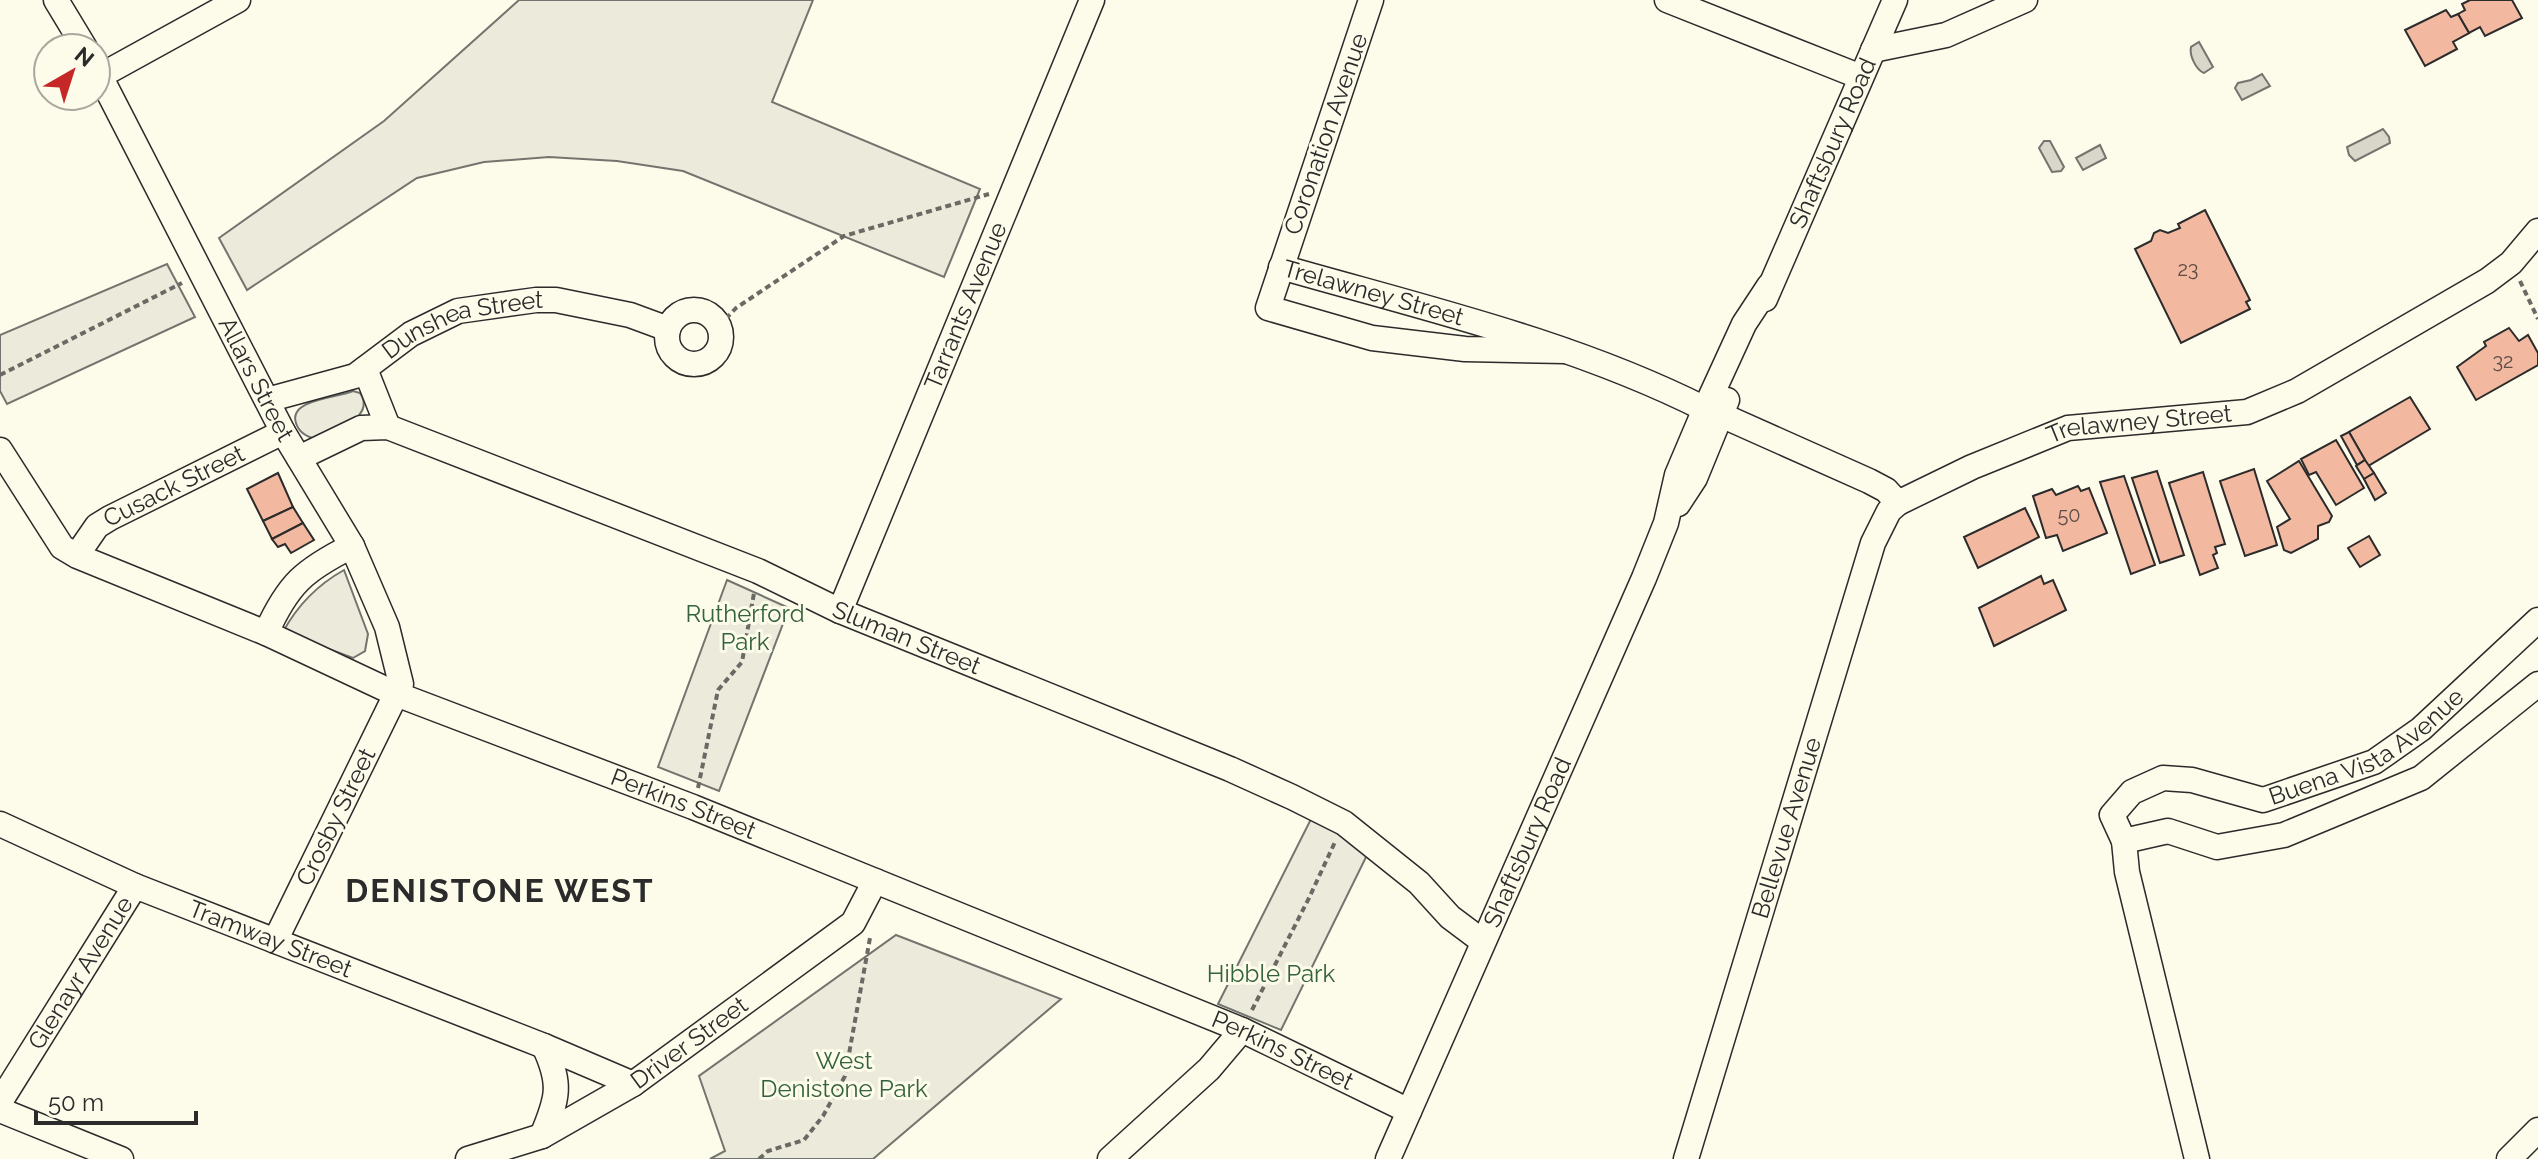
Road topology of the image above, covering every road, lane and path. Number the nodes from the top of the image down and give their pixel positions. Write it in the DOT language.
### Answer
graph roads {
  1 [pos="56,0"];
  2 [pos="238,0"];
  3 [pos="1092,0"];
  4 [pos="1371,0"];
  5 [pos="1667,0"];
  6 [pos="1895,0"];
  7 [pos="2025,0"];
  8 [pos="75,32"];
  9 [pos="1873,50"];
  10 [pos="112,65"];
  11 [pos="1861,77"];
  12 [pos="112,99"];
  13 [pos="1008,200"];
  14 [pos="2538,231"];
  15 [pos="2511,263"];
  16 [pos="1281,267"];
  17 [pos="202,273"];
  18 [pos="2538,319"];
  19 [pos="719,326"];
  20 [pos="668,329"];
  21 [pos="1565,351"];
  22 [pos="365,369"];
  23 [pos="0,375"];
  24 [pos="267,400"];
  25 [pos="1713,412"];
  26 [pos="388,427"];
  27 [pos="283,432"];
  28 [pos="0,450"];
  29 [pos="299,458"];
  30 [pos="1898,503"];
  31 [pos="352,546"];
  32 [pos="77,555"];
  33 [pos="758,571"];
  34 [pos="840,611"];
  35 [pos="2538,620"];
  36 [pos="266,633"];
  37 [pos="2538,684"];
  38 [pos="396,694"];
  39 [pos="693,807"];
  40 [pos="1344,823"];
  41 [pos="0,824"];
  42 [pos="2124,841"];
  43 [pos="875,881"];
  44 [pos="135,886"];
  45 [pos="870,932"];
  46 [pos="275,941"];
  47 [pos="1482,941"];
  48 [pos="1242,1030"];
  49 [pos="544,1046"];
  50 [pos="633,1084"];
  51 [pos="0,1102"];
  52 [pos="0,1110"];
  53 [pos="1409,1111"];
  54 [pos="2538,1130"];
  55 [pos="542,1136"];
  56 [pos="121,1159"];
  57 [pos="468,1159"];
  58 [pos="759,1159"];
  59 [pos="1110,1159"];
  60 [pos="1388,1159"];
  61 [pos="1686,1159"];
  62 [pos="2197,1159"];
  63 [pos="2509,1159"];
  1 -- 8 [label="street"];
  2 -- 10 [label="street"];
  3 -- 13 [label="street, Tarrants Avenue"];
  4 -- 16 [label="street, Coronation Avenue"];
  5 -- 11 [label="street"];
  6 -- 9 [label="street, Shaftsbury Road"];
  7 -- 9 [label="street"];
  9 -- 11 [label="street, Shaftsbury Road"];
  11 -- 25 [label="street, Shaftsbury Road"];
  12 -- 17 [label="street, Allars Street"];
  13 -- 19 [label="path"];
  13 -- 34 [label="street, Tarrants Avenue"];
  14 -- 15 [label="street, Trelawney Street"];
  15 -- 18 [label="path"];
  15 -- 30 [label="street, Trelawney Street"];
  16 -- 21 [label="street, Trelawney Street"];
  16 -- 21 [label="street, Trelawney Street"];
  17 -- 23 [label="path"];
  17 -- 24 [label="street, Allars Street"];
  19 -- 20 [label="street"];
  19 -- 20 [label="street"];
  20 -- 22 [label="street, Dunshea Street"];
  21 -- 25 [label="street, Trelawney Street"];
  22 -- 24 [label="street, Dunshea Street"];
  22 -- 26 [label="street"];
  24 -- 27 [label="street, Allars Street"];
  25 -- 30 [label="street, Trelawney Street"];
  25 -- 47 [label="street, Shaftsbury Road"];
  26 -- 29 [label="street"];
  26 -- 33 [label="street, Sluman Street"];
  27 -- 29 [label="street, Allars Street"];
  27 -- 32 [label="street, Cusack Street"];
  28 -- 32 [label="street, Perkins Street"];
  29 -- 31 [label="street, Allars Street"];
  30 -- 61 [label="street, Bellevue Avenue"];
  31 -- 36 [label="street"];
  31 -- 38 [label="street, Allars Street"];
  32 -- 36 [label="street, Perkins Street"];
  33 -- 34 [label="street, Sluman Street"];
  33 -- 39 [label="path"];
  34 -- 40 [label="street, Sluman Street"];
  35 -- 42 [label="street, Buena Vista Avenue"];
  36 -- 38 [label="street, Perkins Street"];
  37 -- 42 [label="street, Buena Vista Avenue"];
  38 -- 39 [label="street, Perkins Street"];
  38 -- 46 [label="street, Crosby Street"];
  39 -- 43 [label="street, Perkins Street"];
  40 -- 47 [label="street, Sluman Street"];
  40 -- 48 [label="path"];
  41 -- 44 [label="street, Tramway Street"];
  42 -- 62 [label="street, Buena Vista Avenue"];
  43 -- 48 [label="street, Perkins Street"];
  43 -- 50 [label="street, Driver Street"];
  44 -- 46 [label="street, Tramway Street"];
  44 -- 51 [label="street, Glenayr Avenue"];
  45 -- 58 [label="path"];
  46 -- 49 [label="street, Tramway Street"];
  47 -- 53 [label="street, Shaftsbury Road"];
  48 -- 53 [label="street, Perkins Street"];
  48 -- 59 [label="street"];
  49 -- 50 [label="street, Tramway Street"];
  49 -- 55 [label="street"];
  50 -- 55 [label="street, Driver Street"];
  52 -- 56 [label="street"];
  53 -- 60 [label="street, Shaftsbury Road"];
  54 -- 63 [label="street"];
  55 -- 57 [label="street, Driver Street"];
}
